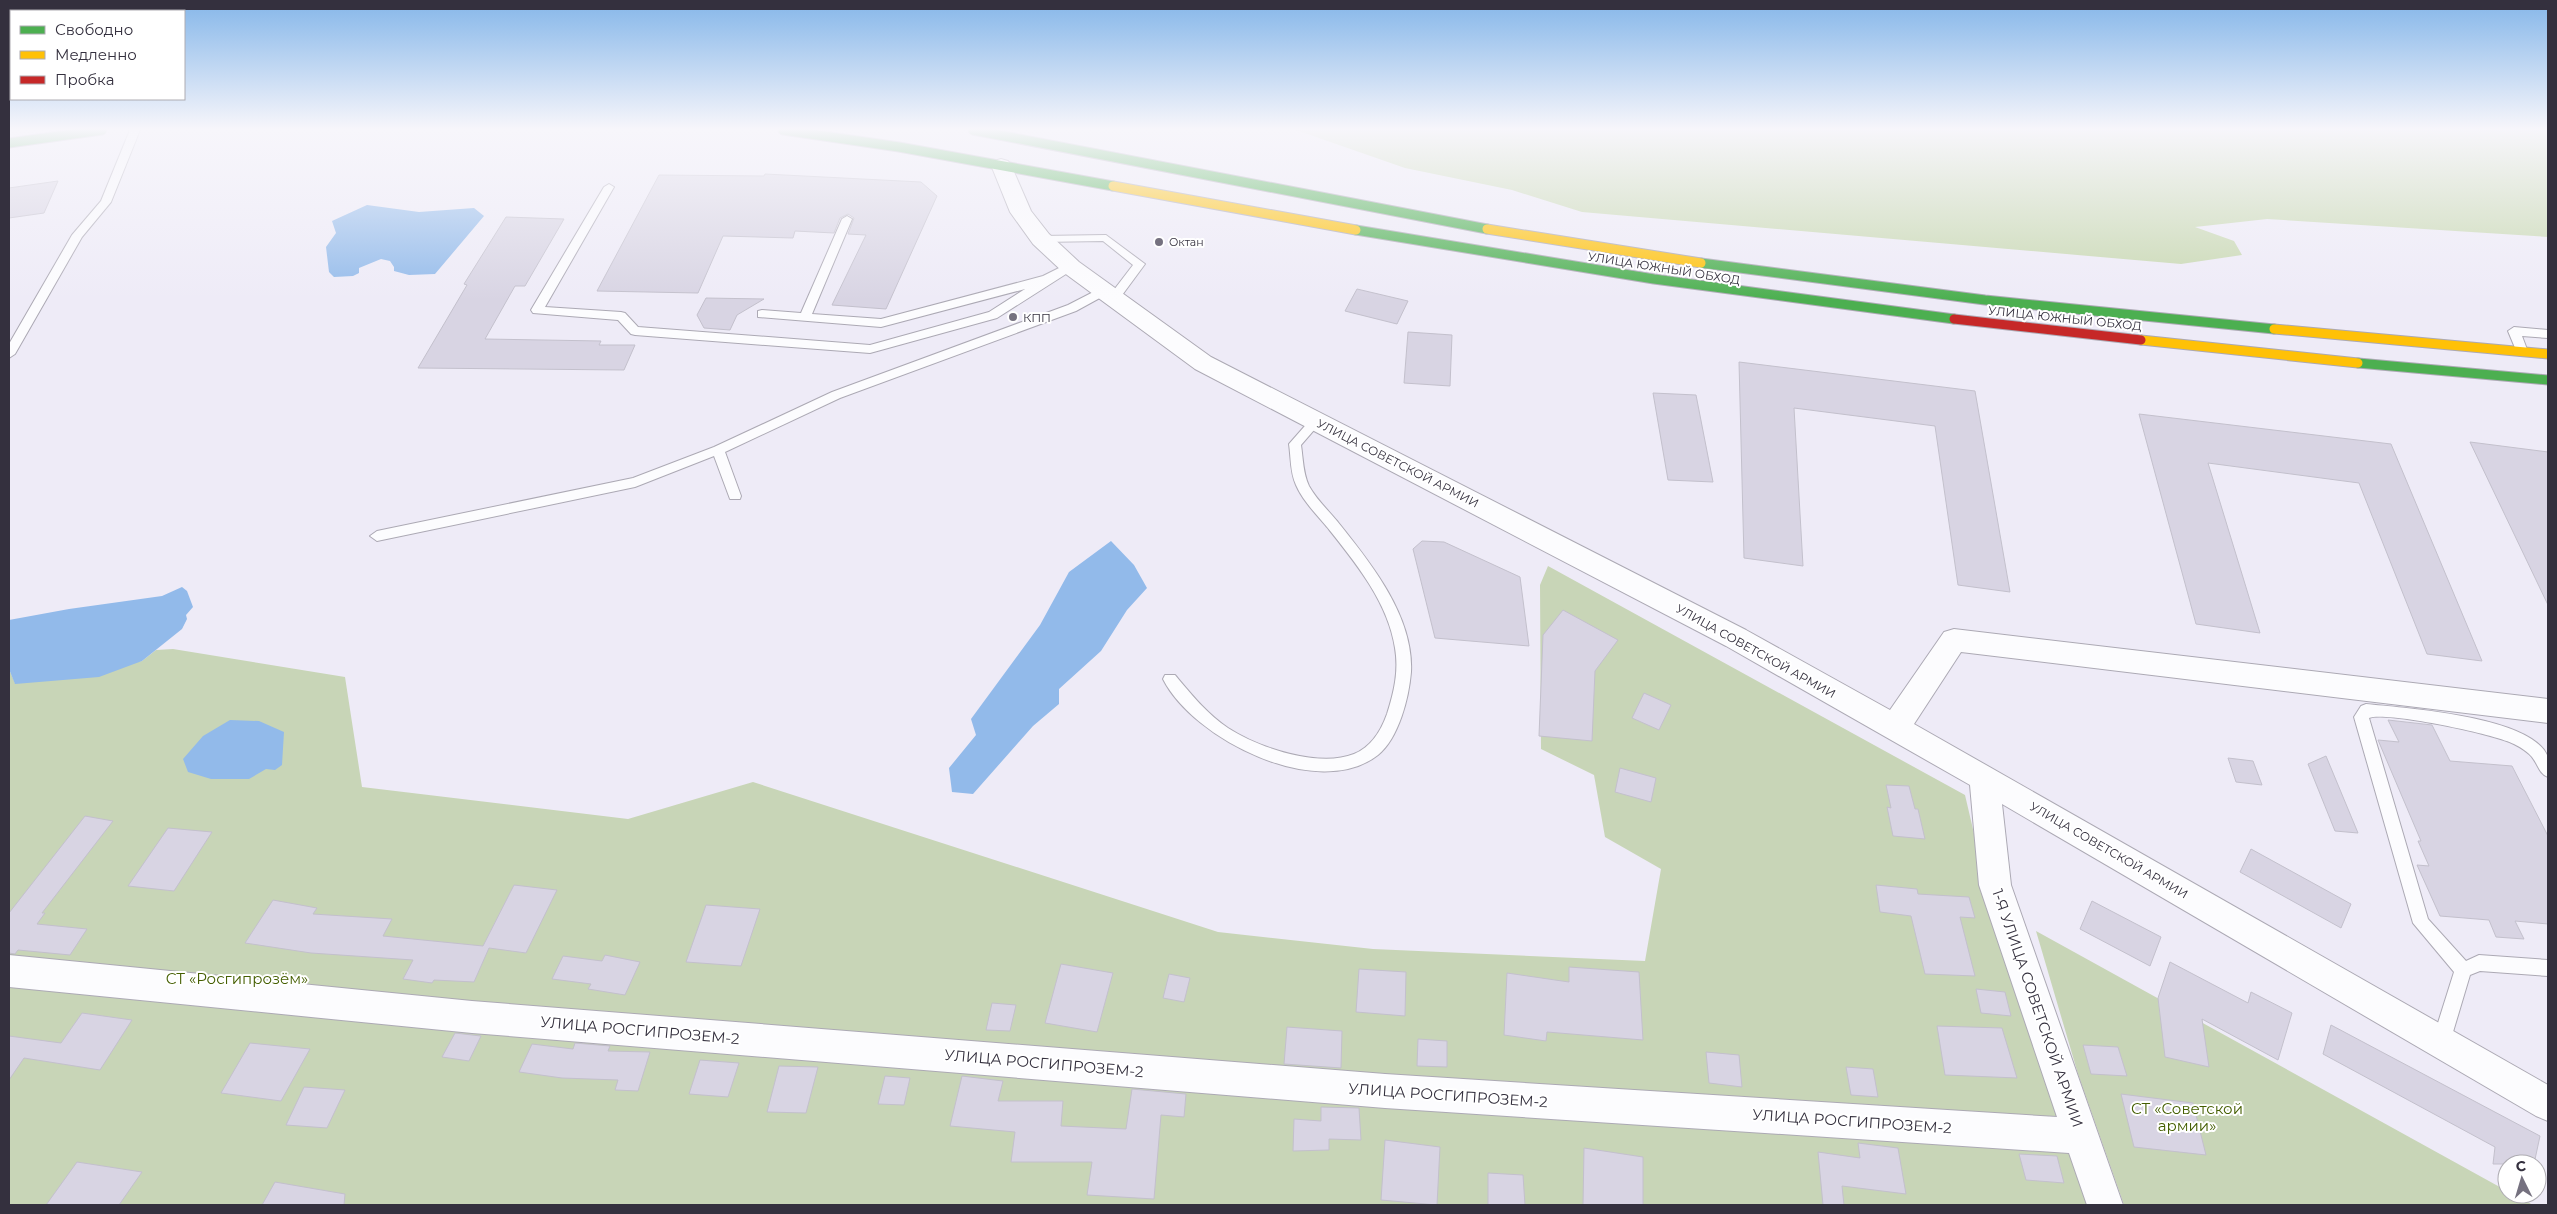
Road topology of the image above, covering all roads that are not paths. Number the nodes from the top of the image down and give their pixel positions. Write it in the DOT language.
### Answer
graph roads {
  1 [pos="112,187"];
  2 [pos="609,187"];
  3 [pos="1010,187"];
  4 [pos="1119,187"];
  5 [pos="1274,187"];
  6 [pos="847,219"];
  7 [pos="1041,238"];
  8 [pos="1059,273"];
  9 [pos="1108,295"];
  10 [pos="762,314"];
  11 [pos="805,317"];
  12 [pos="2548,334"];
  13 [pos="2522,352"];
  14 [pos="9,354"];
  15 [pos="2548,354"];
  16 [pos="2548,380"];
  17 [pos="1315,422"];
  18 [pos="718,450"];
  19 [pos="735,496"];
  20 [pos="377,536"];
  21 [pos="1170,680"];
  22 [pos="2548,711"];
  23 [pos="1894,727"];
  24 [pos="2548,771"];
  25 [pos="1984,778"];
  26 [pos="2548,968"];
  27 [pos="2463,970"];
  28 [pos="9,971"];
  29 [pos="2441,1042"];
  30 [pos="2548,1104"];
  31 [pos="2081,1136"];
  32 [pos="2105,1205"];
  1 -- 14 [label="lane"];
  2 -- 8 [label="lane"];
  3 -- 7 [label="street, УЛИЦА СОВЕТСКОЙ АРМИИ"];
  4 -- 16 [label="main road, УЛИЦА ЮЖНЫЙ ОБХОД"];
  5 -- 13 [label="main road, УЛИЦА ЮЖНЫЙ ОБХОД"];
  6 -- 11 [label="lane"];
  7 -- 8 [label="street, УЛИЦА СОВЕТСКОЙ АРМИИ"];
  7 -- 9 [label="lane"];
  8 -- 9 [label="street, УЛИЦА СОВЕТСКОЙ АРМИИ"];
  8 -- 11 [label="lane"];
  9 -- 17 [label="street, УЛИЦА СОВЕТСКОЙ АРМИИ"];
  9 -- 18 [label="lane"];
  10 -- 11 [label="lane"];
  12 -- 13 [label="lane"];
  13 -- 15 [label="main road, УЛИЦА ЮЖНЫЙ ОБХОД"];
  17 -- 21 [label="lane"];
  17 -- 23 [label="street, УЛИЦА СОВЕТСКОЙ АРМИИ"];
  18 -- 19 [label="lane"];
  18 -- 20 [label="lane"];
  22 -- 23 [label="street"];
  23 -- 25 [label="street, УЛИЦА СОВЕТСКОЙ АРМИИ"];
  24 -- 27 [label="lane"];
  25 -- 29 [label="street, УЛИЦА СОВЕТСКОЙ АРМИИ"];
  25 -- 31 [label="street, 1-Я УЛИЦА СОВЕТСКОЙ АРМИИ"];
  26 -- 27 [label="lane"];
  27 -- 29 [label="lane"];
  28 -- 31 [label="street, УЛИЦА РОСГИПРОЗЕМ-2"];
  29 -- 30 [label="street, УЛИЦА СОВЕТСКОЙ АРМИИ"];
  31 -- 32 [label="street, 1-Я УЛИЦА СОВЕТСКОЙ АРМИИ"];
}
